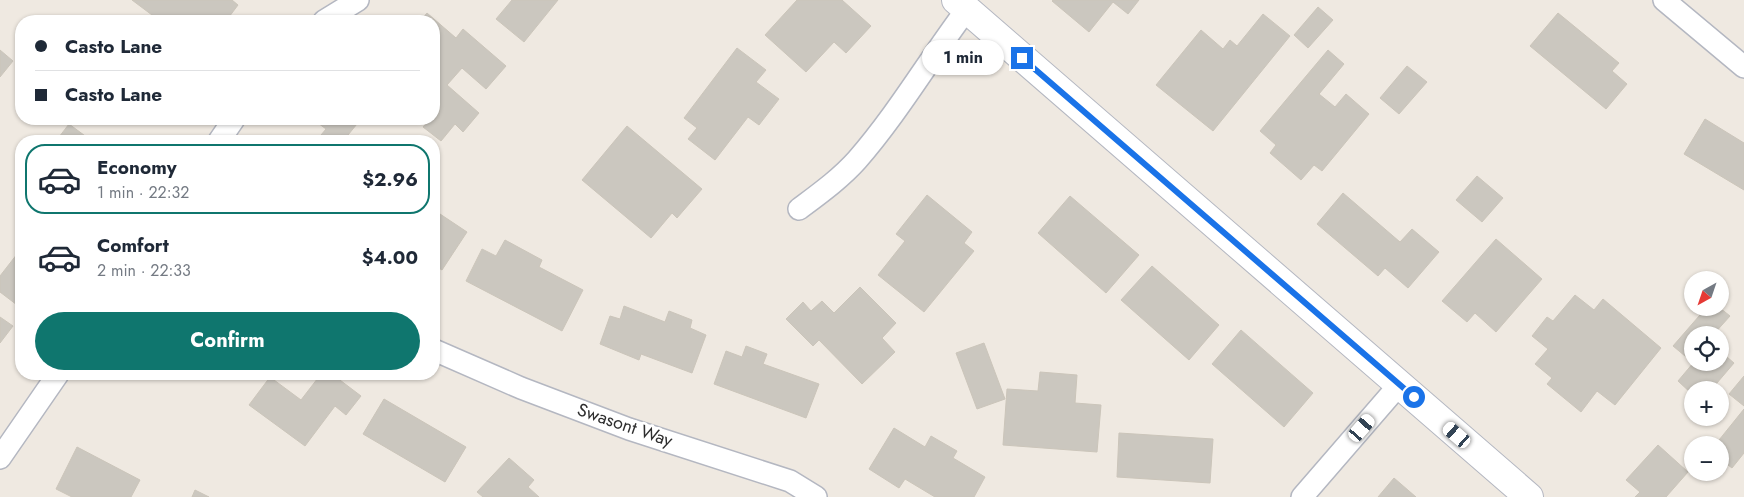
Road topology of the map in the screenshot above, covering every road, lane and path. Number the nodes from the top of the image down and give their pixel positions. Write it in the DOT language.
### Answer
graph roads {
  1 [pos="358,0"];
  2 [pos="1664,0"];
  3 [pos="962,4"];
  4 [pos="334,15"];
  5 [pos="1744,67"];
  6 [pos="800,209"];
  7 [pos="440,353"];
  8 [pos="54,380"];
  9 [pos="1399,385"];
  10 [pos="0,458"];
  11 [pos="816,497"];
  12 [pos="1302,497"];
  13 [pos="1529,497"];
  1 -- 4 [label="street"];
  2 -- 5 [label="street"];
  3 -- 6 [label="street"];
  3 -- 9 [label="street"];
  7 -- 11 [label="street, Swasont Way"];
  8 -- 10 [label="street"];
  9 -- 12 [label="street"];
  9 -- 13 [label="street"];
}
